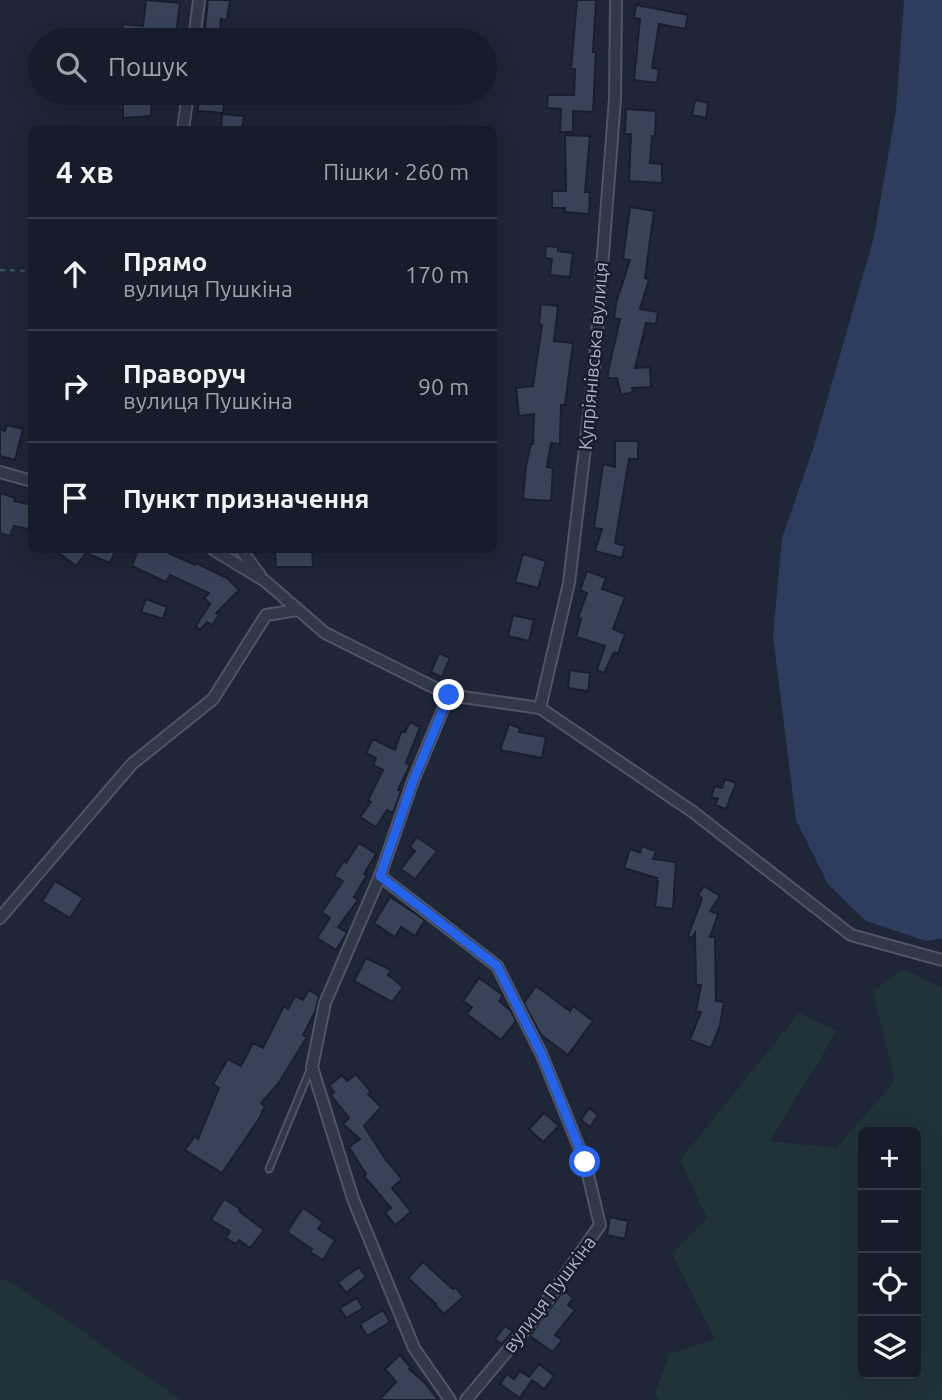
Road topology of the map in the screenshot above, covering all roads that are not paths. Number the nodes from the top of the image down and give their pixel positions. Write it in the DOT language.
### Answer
graph roads {
  1 [pos="199,0"];
  2 [pos="615,0"];
  3 [pos="196,28"];
  4 [pos="186,105"];
  5 [pos="184,126"];
  6 [pos="0,472"];
  7 [pos="28,480"];
  8 [pos="219,553"];
  9 [pos="243,553"];
  10 [pos="265,581"];
  11 [pos="298,610"];
  12 [pos="449,695"];
  13 [pos="540,708"];
  14 [pos="380,876"];
  15 [pos="0,918"];
  16 [pos="942,960"];
  17 [pos="312,1067"];
  18 [pos="269,1169"];
  19 [pos="450,1400"];
  20 [pos="466,1400"];
  1 -- 3 [label="street"];
  2 -- 13 [label="street, Купріянівська вулиця"];
  4 -- 5 [label="street"];
  6 -- 7 [label="street"];
  8 -- 10 [label="street"];
  9 -- 10 [label="street"];
  10 -- 11 [label="street"];
  11 -- 12 [label="street"];
  11 -- 15 [label="street"];
  12 -- 13 [label="street"];
  12 -- 14 [label="street"];
  13 -- 16 [label="street"];
  14 -- 17 [label="street"];
  14 -- 20 [label="street, вулиця Пушкіна"];
  17 -- 18 [label="lane"];
  17 -- 19 [label="street"];
}
